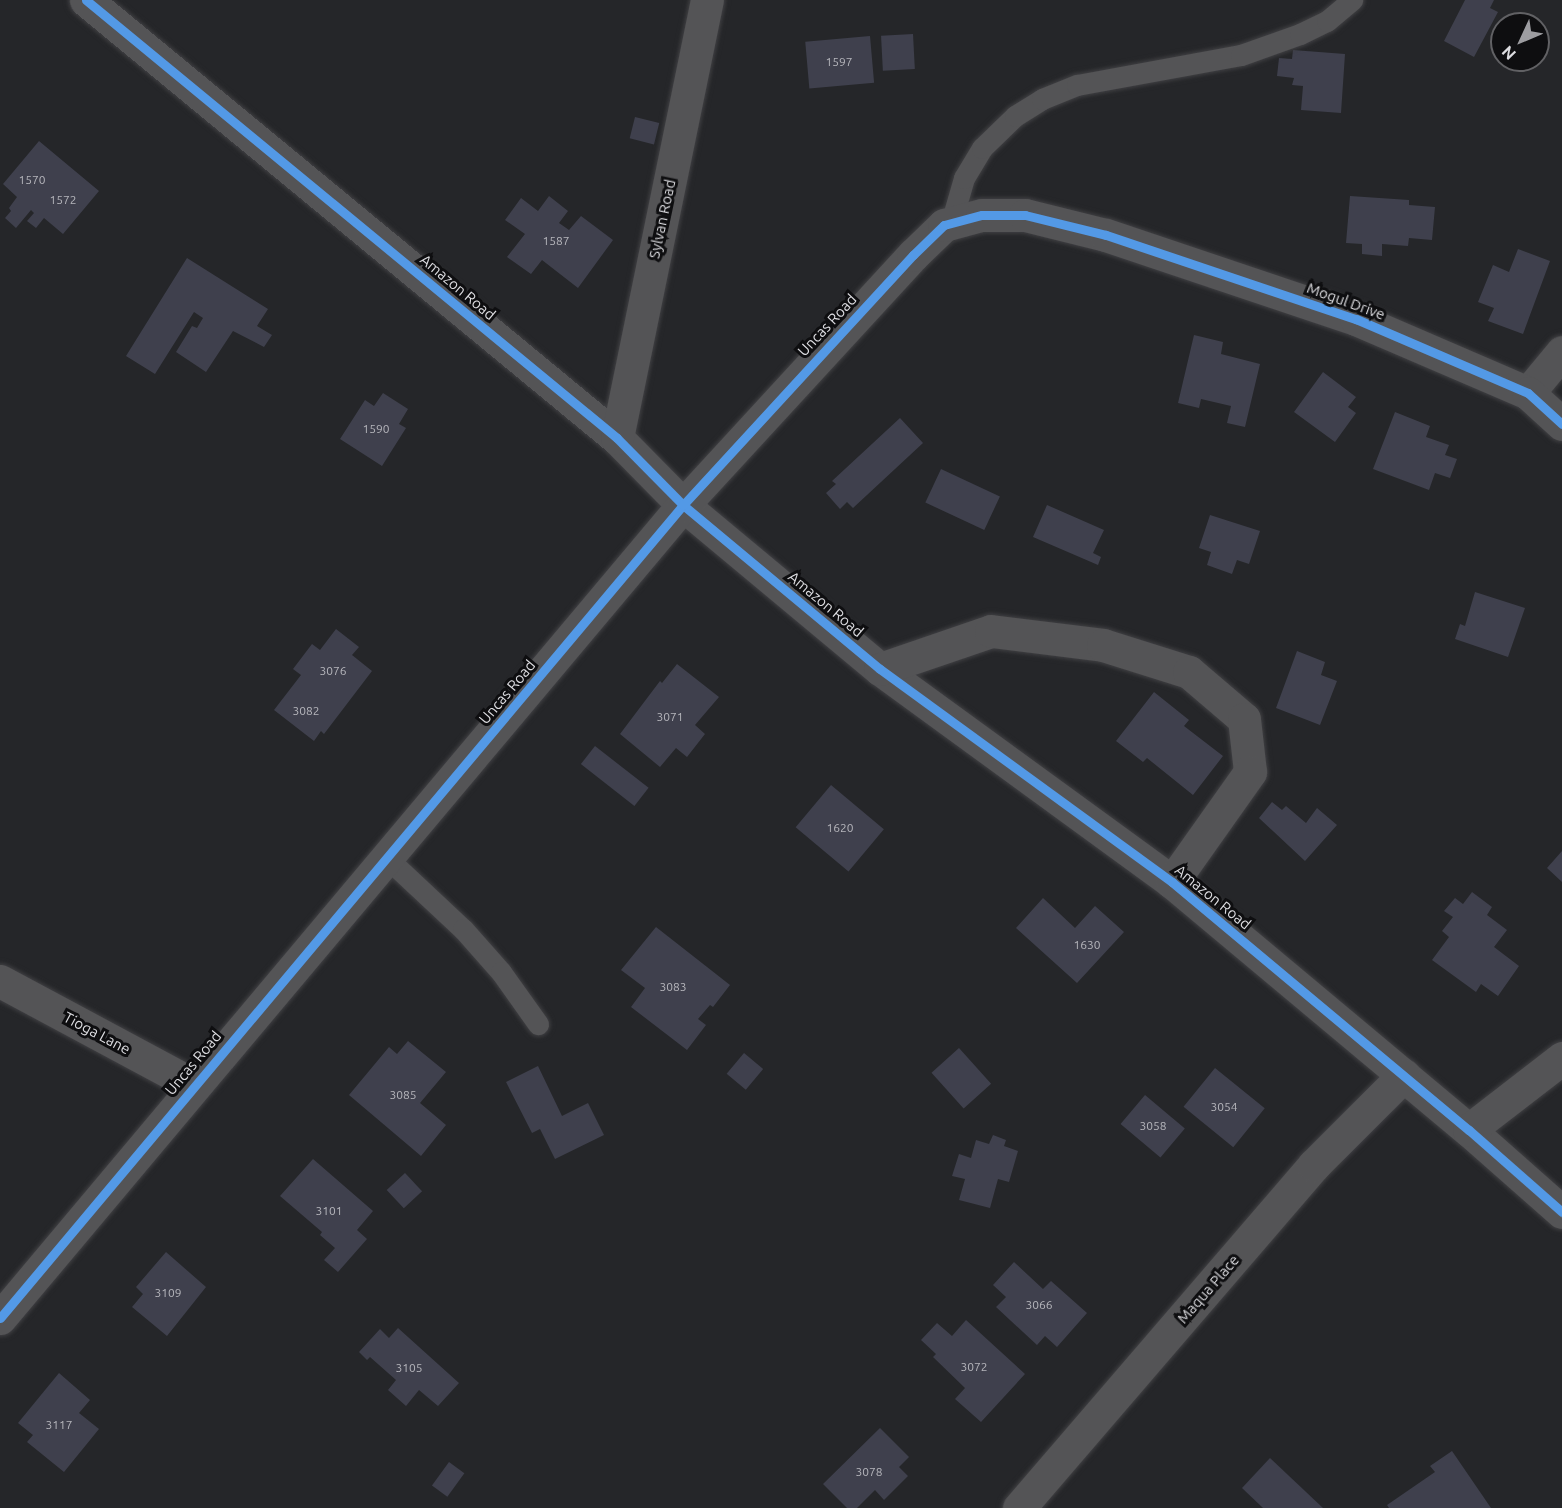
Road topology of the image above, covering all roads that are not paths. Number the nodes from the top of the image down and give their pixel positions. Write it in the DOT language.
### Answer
graph roads {
  1 [pos="86,0"];
  2 [pos="707,0"];
  3 [pos="1352,0"];
  4 [pos="951,223"];
  5 [pos="1106,235"];
  6 [pos="1562,352"];
  7 [pos="1528,393"];
  8 [pos="1562,424"];
  9 [pos="617,438"];
  10 [pos="682,505"];
  11 [pos="880,669"];
  12 [pos="387,858"];
  13 [pos="1172,882"];
  14 [pos="0,981"];
  15 [pos="538,1024"];
  16 [pos="1562,1058"];
  17 [pos="1404,1075"];
  18 [pos="194,1085"];
  19 [pos="1470,1130"];
  20 [pos="1562,1212"];
  21 [pos="0,1318"];
  22 [pos="1019,1508"];
  1 -- 9 [label="street, Amazon Road"];
  2 -- 9 [label="street, Sylvan Road"];
  3 -- 4 [label="lane"];
  4 -- 5 [label="street, Uncas Road"];
  4 -- 10 [label="street, Uncas Road"];
  5 -- 7 [label="street, Mogul Drive"];
  6 -- 7 [label="street"];
  7 -- 8 [label="street, Mogul Drive"];
  9 -- 10 [label="street, Amazon Road"];
  10 -- 11 [label="street, Amazon Road"];
  10 -- 12 [label="street, Uncas Road"];
  11 -- 13 [label="street, Amazon Road"];
  11 -- 13 [label="street"];
  12 -- 15 [label="lane"];
  12 -- 18 [label="street, Uncas Road"];
  13 -- 17 [label="street, Amazon Road"];
  14 -- 18 [label="street, Tioga Lane"];
  16 -- 19 [label="street"];
  17 -- 19 [label="street, Amazon Road"];
  17 -- 22 [label="street, Maqua Place"];
  18 -- 21 [label="street, Uncas Road"];
  19 -- 20 [label="street, Amazon Road"];
}
